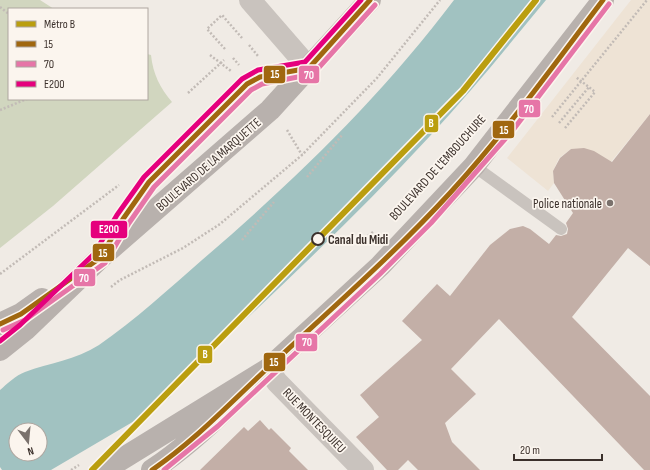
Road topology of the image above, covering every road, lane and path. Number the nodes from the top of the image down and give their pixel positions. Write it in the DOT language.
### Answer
graph roads {
  1 [pos="250,0"];
  2 [pos="370,0"];
  3 [pos="440,0"];
  4 [pos="603,0"];
  5 [pos="647,0"];
  6 [pos="0,7"];
  7 [pos="8,13"];
  8 [pos="242,38"];
  9 [pos="224,48"];
  10 [pos="224,60"];
  11 [pos="309,68"];
  12 [pos="582,81"];
  13 [pos="589,87"];
  14 [pos="188,93"];
  15 [pos="25,100"];
  16 [pos="0,110"];
  17 [pos="552,117"];
  18 [pos="559,123"];
  19 [pos="565,128"];
  20 [pos="286,129"];
  21 [pos="343,134"];
  22 [pos="302,155"];
  23 [pos="474,166"];
  24 [pos="307,177"];
  25 [pos="274,202"];
  26 [pos="561,229"];
  27 [pos="378,233"];
  28 [pos="372,238"];
  29 [pos="242,240"];
  30 [pos="100,258"];
  31 [pos="120,280"];
  32 [pos="0,324"];
  33 [pos="0,350"];
  34 [pos="268,368"];
  35 [pos="94,466"];
  36 [pos="71,470"];
  37 [pos="152,470"];
  38 [pos="363,470"];
  1 -- 11 [label="street"];
  2 -- 11 [label="main road, BOULEVARD DE LA MARQUETTE"];
  3 -- 22 [label="path"];
  4 -- 23 [label="main road, BOULEVARD DE L'EMBOUCHURE"];
  5 -- 12 [label="path"];
  6 -- 7 [label="path"];
  8 -- 9 [label="path"];
  10 -- 14 [label="path"];
  11 -- 30 [label="main road, BOULEVARD DE LA MARQUETTE"];
  11 -- 30 [label="lane"];
  12 -- 13 [label="path"];
  12 -- 17 [label="path"];
  13 -- 18 [label="path"];
  13 -- 19 [label="path"];
  15 -- 16 [label="path"];
  20 -- 22 [label="path"];
  21 -- 24 [label="path"];
  22 -- 31 [label="path"];
  23 -- 26 [label="lane"];
  23 -- 34 [label="main road, BOULEVARD DE L'EMBOUCHURE"];
  25 -- 29 [label="path"];
  27 -- 28 [label="path"];
  30 -- 32 [label="main road"];
  30 -- 33 [label="main road, BOULEVARD DE LA MARQUETTE"];
  34 -- 35 [label="main road, BOULEVARD DE L'EMBOUCHURE"];
  34 -- 37 [label="main road"];
  34 -- 38 [label="street, RUE MONTESQUIEU"];
  35 -- 36 [label="path"];
}
